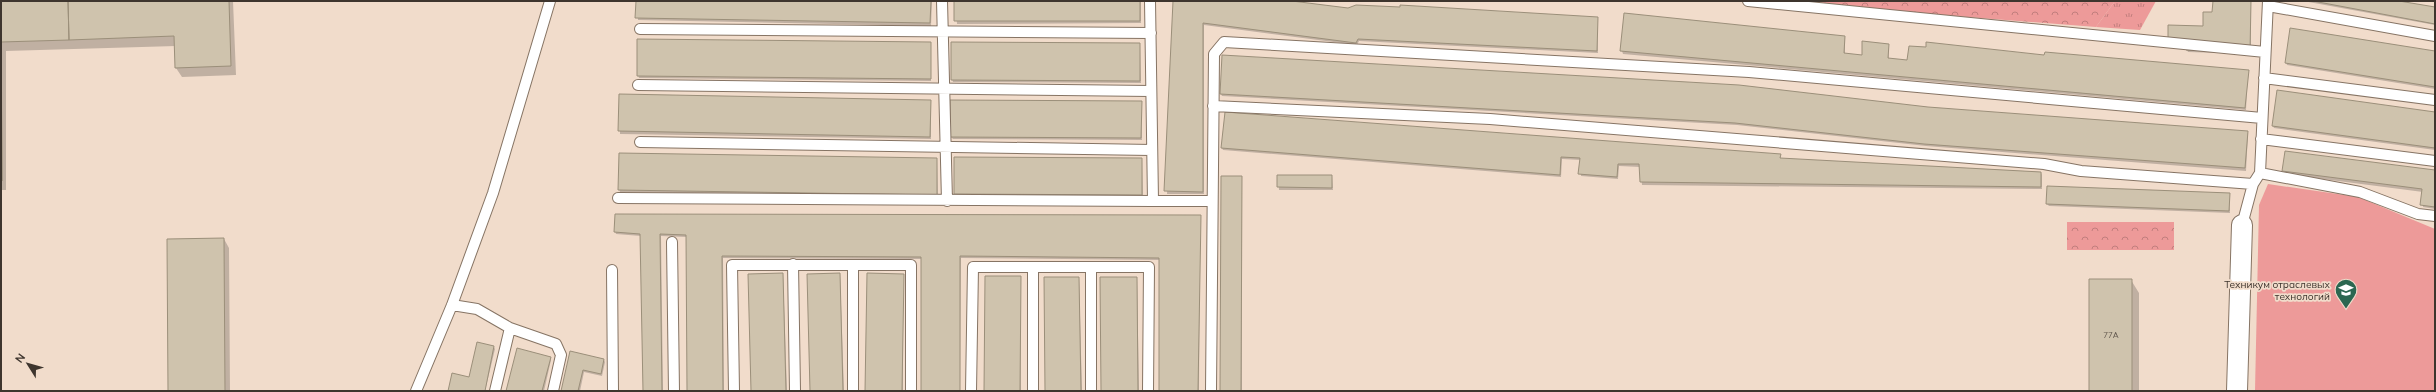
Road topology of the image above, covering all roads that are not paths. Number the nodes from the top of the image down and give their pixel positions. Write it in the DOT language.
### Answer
graph roads {
  1 [pos="550,1"];
  2 [pos="942,1"];
  3 [pos="1150,1"];
  4 [pos="1748,1"];
  5 [pos="2268,3"];
  6 [pos="640,29"];
  7 [pos="943,32"];
  8 [pos="1151,33"];
  9 [pos="2435,36"];
  10 [pos="2266,52"];
  11 [pos="2264,78"];
  12 [pos="638,85"];
  13 [pos="944,90"];
  14 [pos="1152,91"];
  15 [pos="2435,100"];
  16 [pos="1213,106"];
  17 [pos="2262,118"];
  18 [pos="2261,139"];
  19 [pos="640,142"];
  20 [pos="945,148"];
  21 [pos="1152,150"];
  22 [pos="2435,161"];
  23 [pos="2260,173"];
  24 [pos="2253,184"];
  25 [pos="618,198"];
  26 [pos="947,201"];
  27 [pos="1153,201"];
  28 [pos="1212,201"];
  29 [pos="2435,216"];
  30 [pos="2242,225"];
  31 [pos="672,242"];
  32 [pos="793,264"];
  33 [pos="853,265"];
  34 [pos="1033,267"];
  35 [pos="1092,267"];
  36 [pos="612,270"];
  37 [pos="452,305"];
  38 [pos="510,328"];
  39 [pos="416,391"];
  40 [pos="495,391"];
  41 [pos="553,391"];
  42 [pos="613,391"];
  43 [pos="674,391"];
  44 [pos="734,391"];
  45 [pos="795,391"];
  46 [pos="853,391"];
  47 [pos="911,391"];
  48 [pos="971,391"];
  49 [pos="1033,391"];
  50 [pos="1091,391"];
  51 [pos="1148,391"];
  52 [pos="1211,391"];
  53 [pos="2237,391"];
  1 -- 37 [label="lane"];
  2 -- 7 [label="lane"];
  3 -- 8 [label="lane"];
  4 -- 10 [label="lane"];
  5 -- 9 [label="lane"];
  5 -- 10 [label="lane"];
  6 -- 7 [label="lane"];
  7 -- 8 [label="lane"];
  7 -- 13 [label="lane"];
  8 -- 14 [label="lane"];
  10 -- 11 [label="lane"];
  11 -- 15 [label="lane"];
  11 -- 17 [label="lane"];
  12 -- 13 [label="lane"];
  13 -- 14 [label="lane"];
  13 -- 20 [label="lane"];
  14 -- 21 [label="lane"];
  16 -- 17 [label="lane"];
  16 -- 24 [label="lane"];
  16 -- 28 [label="lane"];
  17 -- 18 [label="lane"];
  18 -- 22 [label="lane"];
  18 -- 23 [label="lane"];
  19 -- 20 [label="lane"];
  20 -- 21 [label="lane"];
  20 -- 26 [label="lane"];
  21 -- 27 [label="lane"];
  23 -- 24 [label="lane"];
  23 -- 29 [label="lane"];
  24 -- 30 [label="lane"];
  25 -- 26 [label="lane"];
  26 -- 27 [label="lane"];
  27 -- 28 [label="lane"];
  28 -- 52 [label="lane"];
  30 -- 53 [label="street"];
  31 -- 43 [label="lane"];
  32 -- 33 [label="lane"];
  32 -- 44 [label="lane"];
  32 -- 45 [label="lane"];
  33 -- 46 [label="lane"];
  33 -- 47 [label="lane"];
  34 -- 35 [label="lane"];
  34 -- 48 [label="lane"];
  34 -- 49 [label="lane"];
  35 -- 50 [label="lane"];
  35 -- 51 [label="lane"];
  36 -- 42 [label="lane"];
  37 -- 38 [label="lane"];
  37 -- 39 [label="lane"];
  38 -- 40 [label="lane"];
  38 -- 41 [label="lane"];
}
